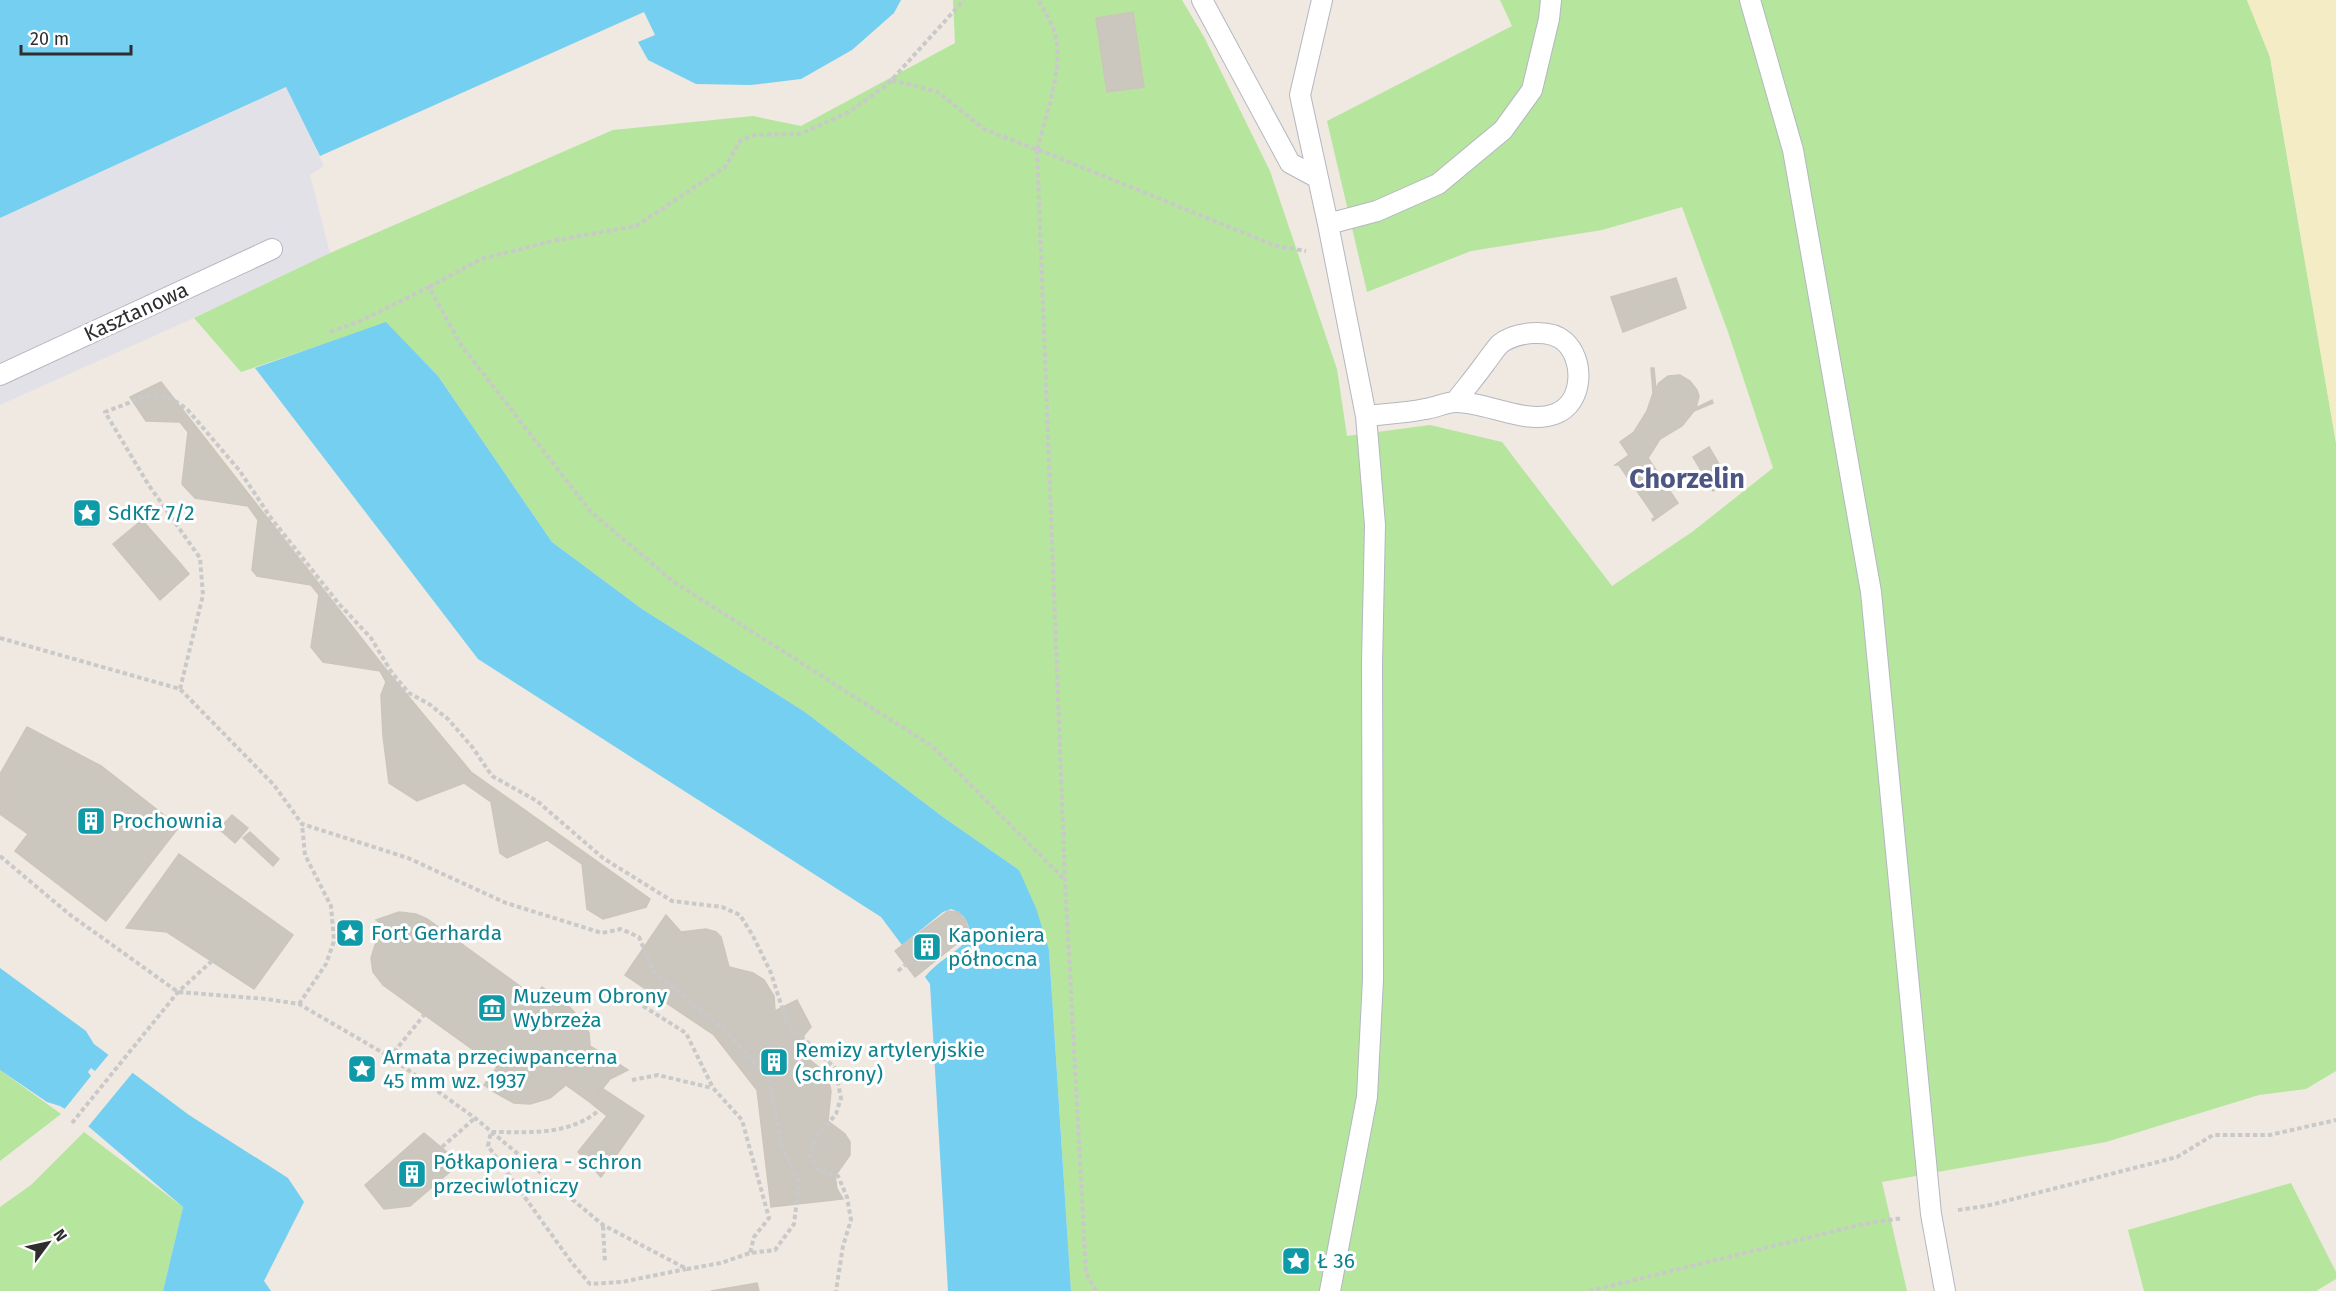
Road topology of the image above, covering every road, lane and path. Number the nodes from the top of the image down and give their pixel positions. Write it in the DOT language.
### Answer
graph roads {
  1 [pos="964,0"];
  2 [pos="1038,0"];
  3 [pos="1202,0"];
  4 [pos="1322,0"];
  5 [pos="1551,0"];
  6 [pos="1750,0"];
  7 [pos="892,80"];
  8 [pos="1037,150"];
  9 [pos="1318,178"];
  10 [pos="1328,224"];
  11 [pos="272,249"];
  12 [pos="1333,256"];
  13 [pos="429,287"];
  14 [pos="330,332"];
  15 [pos="0,375"];
  16 [pos="1455,402"];
  17 [pos="1366,416"];
  18 [pos="0,638"];
  19 [pos="180,689"];
  20 [pos="302,824"];
  21 [pos="0,856"];
  22 [pos="1065,880"];
  23 [pos="213,960"];
  24 [pos="905,964"];
  25 [pos="898,971"];
  26 [pos="178,992"];
  27 [pos="624,994"];
  28 [pos="299,1004"];
  29 [pos="424,1015"];
  30 [pos="390,1057"];
  31 [pos="632,1080"];
  32 [pos="713,1088"];
  33 [pos="597,1112"];
  34 [pos="474,1118"];
  35 [pos="2336,1120"];
  36 [pos="72,1123"];
  37 [pos="491,1132"];
  38 [pos="442,1147"];
  39 [pos="1930,1214"];
  40 [pos="603,1225"];
  41 [pos="750,1253"];
  42 [pos="605,1263"];
  43 [pos="687,1269"];
  44 [pos="836,1291"];
  45 [pos="1096,1291"];
  46 [pos="1330,1291"];
  47 [pos="1589,1291"];
  48 [pos="1945,1291"];
  1 -- 7 [label="path"];
  2 -- 8 [label="path"];
  3 -- 9 [label="lane"];
  4 -- 9 [label="lane"];
  5 -- 10 [label="lane"];
  6 -- 39 [label="lane"];
  7 -- 8 [label="path"];
  7 -- 13 [label="path"];
  8 -- 12 [label="path"];
  8 -- 22 [label="path"];
  9 -- 10 [label="lane"];
  10 -- 12 [label="lane"];
  11 -- 15 [label="lane, Kasztanowa"];
  12 -- 17 [label="lane"];
  13 -- 14 [label="path"];
  13 -- 22 [label="path"];
  16 -- 16 [label="lane"];
  16 -- 17 [label="lane"];
  17 -- 46 [label="lane"];
  18 -- 19 [label="path"];
  19 -- 20 [label="path"];
  19 -- 44 [label="path"];
  20 -- 28 [label="path"];
  20 -- 41 [label="path"];
  21 -- 26 [label="path"];
  22 -- 45 [label="path"];
  23 -- 26 [label="path"];
  24 -- 25 [label="path"];
  26 -- 28 [label="path"];
  26 -- 36 [label="path"];
  27 -- 32 [label="path"];
  28 -- 30 [label="path"];
  29 -- 30 [label="path"];
  30 -- 34 [label="path"];
  31 -- 32 [label="path"];
  32 -- 41 [label="path"];
  33 -- 37 [label="path"];
  34 -- 37 [label="path"];
  34 -- 38 [label="path"];
  35 -- 39 [label="path"];
  37 -- 40 [label="path"];
  37 -- 43 [label="path"];
  39 -- 47 [label="path"];
  39 -- 48 [label="lane"];
  40 -- 42 [label="path"];
  40 -- 43 [label="path"];
  41 -- 43 [label="path"];
}
